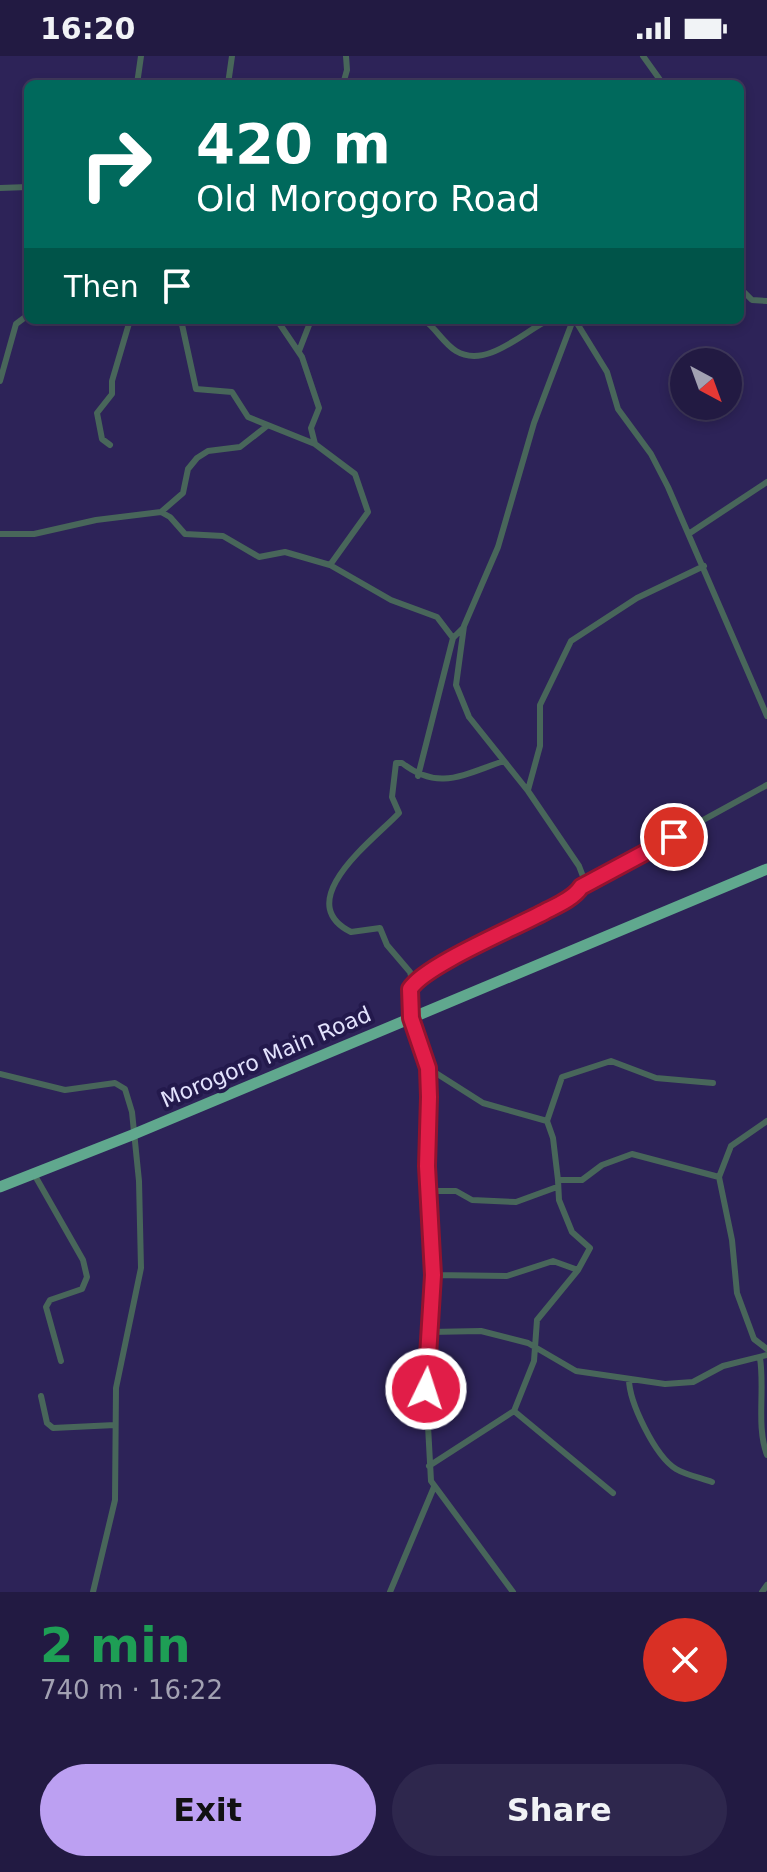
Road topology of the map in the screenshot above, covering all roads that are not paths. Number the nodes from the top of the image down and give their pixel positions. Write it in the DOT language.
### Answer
graph roads {
  1 [pos="141,56"];
  2 [pos="232,56"];
  3 [pos="346,56"];
  4 [pos="643,56"];
  5 [pos="138,80"];
  6 [pos="229,80"];
  7 [pos="343,80"];
  8 [pos="660,80"];
  9 [pos="24,187"];
  10 [pos="0,188"];
  11 [pos="744,292"];
  12 [pos="767,301"];
  13 [pos="24,318"];
  14 [pos="129,324"];
  15 [pos="182,324"];
  16 [pos="280,324"];
  17 [pos="309,324"];
  18 [pos="428,324"];
  19 [pos="541,324"];
  20 [pos="572,324"];
  21 [pos="577,324"];
  22 [pos="299,351"];
  23 [pos="0,381"];
  24 [pos="267,426"];
  25 [pos="315,444"];
  26 [pos="110,445"];
  27 [pos="767,482"];
  28 [pos="161,512"];
  29 [pos="690,533"];
  30 [pos="0,534"];
  31 [pos="330,565"];
  32 [pos="704,566"];
  33 [pos="464,626"];
  34 [pos="453,638"];
  35 [pos="767,716"];
  36 [pos="504,761"];
  37 [pos="418,776"];
  38 [pos="767,785"];
  39 [pos="528,791"];
  40 [pos="764,873"];
  41 [pos="581,887"];
  42 [pos="413,983"];
  43 [pos="411,1018"];
  44 [pos="428,1068"];
  45 [pos="0,1074"];
  46 [pos="713,1083"];
  47 [pos="547,1121"];
  48 [pos="767,1121"];
  49 [pos="132,1135"];
  50 [pos="34,1174"];
  51 [pos="719,1177"];
  52 [pos="558,1183"];
  53 [pos="0,1187"];
  54 [pos="429,1191"];
  55 [pos="578,1270"];
  56 [pos="433,1275"];
  57 [pos="430,1332"];
  58 [pos="535,1346"];
  59 [pos="767,1349"];
  60 [pos="764,1356"];
  61 [pos="61,1361"];
  62 [pos="629,1379"];
  63 [pos="41,1396"];
  64 [pos="514,1411"];
  65 [pos="115,1425"];
  66 [pos="767,1429"];
  67 [pos="759,1436"];
  68 [pos="767,1455"];
  69 [pos="429,1466"];
  70 [pos="712,1482"];
  71 [pos="434,1487"];
  72 [pos="613,1493"];
  73 [pos="767,1585"];
  74 [pos="93,1592"];
  75 [pos="390,1592"];
  76 [pos="513,1592"];
  77 [pos="762,1592"];
  1 -- 5 [label="street"];
  2 -- 6 [label="street"];
  3 -- 7 [label="street"];
  4 -- 8 [label="street"];
  9 -- 10 [label="street"];
  11 -- 12 [label="street"];
  13 -- 23 [label="street"];
  14 -- 26 [label="street"];
  15 -- 24 [label="street"];
  16 -- 22 [label="street"];
  17 -- 22 [label="street"];
  18 -- 19 [label="street"];
  20 -- 33 [label="street"];
  21 -- 29 [label="street"];
  22 -- 25 [label="street"];
  24 -- 25 [label="street"];
  24 -- 28 [label="street"];
  25 -- 31 [label="street"];
  27 -- 29 [label="street"];
  28 -- 30 [label="street"];
  28 -- 31 [label="street"];
  29 -- 32 [label="street"];
  31 -- 34 [label="street"];
  32 -- 35 [label="street"];
  32 -- 39 [label="street"];
  33 -- 34 [label="street"];
  33 -- 36 [label="street"];
  34 -- 37 [label="street"];
  36 -- 37 [label="street"];
  36 -- 39 [label="street"];
  37 -- 42 [label="street"];
  38 -- 41 [label="street"];
  39 -- 41 [label="street"];
  40 -- 43 [label="highway, Morogoro Main Road"];
  41 -- 42 [label="street"];
  42 -- 43 [label="street"];
  43 -- 44 [label="street"];
  43 -- 49 [label="highway, Morogoro Main Road"];
  44 -- 47 [label="street"];
  44 -- 54 [label="street"];
  45 -- 49 [label="street"];
  46 -- 47 [label="street"];
  47 -- 52 [label="street"];
  48 -- 51 [label="street"];
  49 -- 50 [label="highway, Morogoro Main Road"];
  49 -- 65 [label="street"];
  50 -- 53 [label="highway, Morogoro Main Road"];
  50 -- 61 [label="street"];
  51 -- 52 [label="street"];
  51 -- 59 [label="street"];
  52 -- 54 [label="street"];
  52 -- 55 [label="street"];
  54 -- 56 [label="street"];
  55 -- 56 [label="street"];
  55 -- 58 [label="street"];
  56 -- 57 [label="street"];
  57 -- 58 [label="street"];
  57 -- 69 [label="street"];
  58 -- 62 [label="street"];
  58 -- 64 [label="street"];
  60 -- 62 [label="street"];
  60 -- 67 [label="street"];
  62 -- 70 [label="street"];
  63 -- 65 [label="street"];
  64 -- 69 [label="street"];
  64 -- 72 [label="street"];
  65 -- 74 [label="street"];
  66 -- 67 [label="street"];
  67 -- 68 [label="street"];
  69 -- 71 [label="street"];
  71 -- 75 [label="street"];
  71 -- 76 [label="street"];
  73 -- 77 [label="street"];
}
